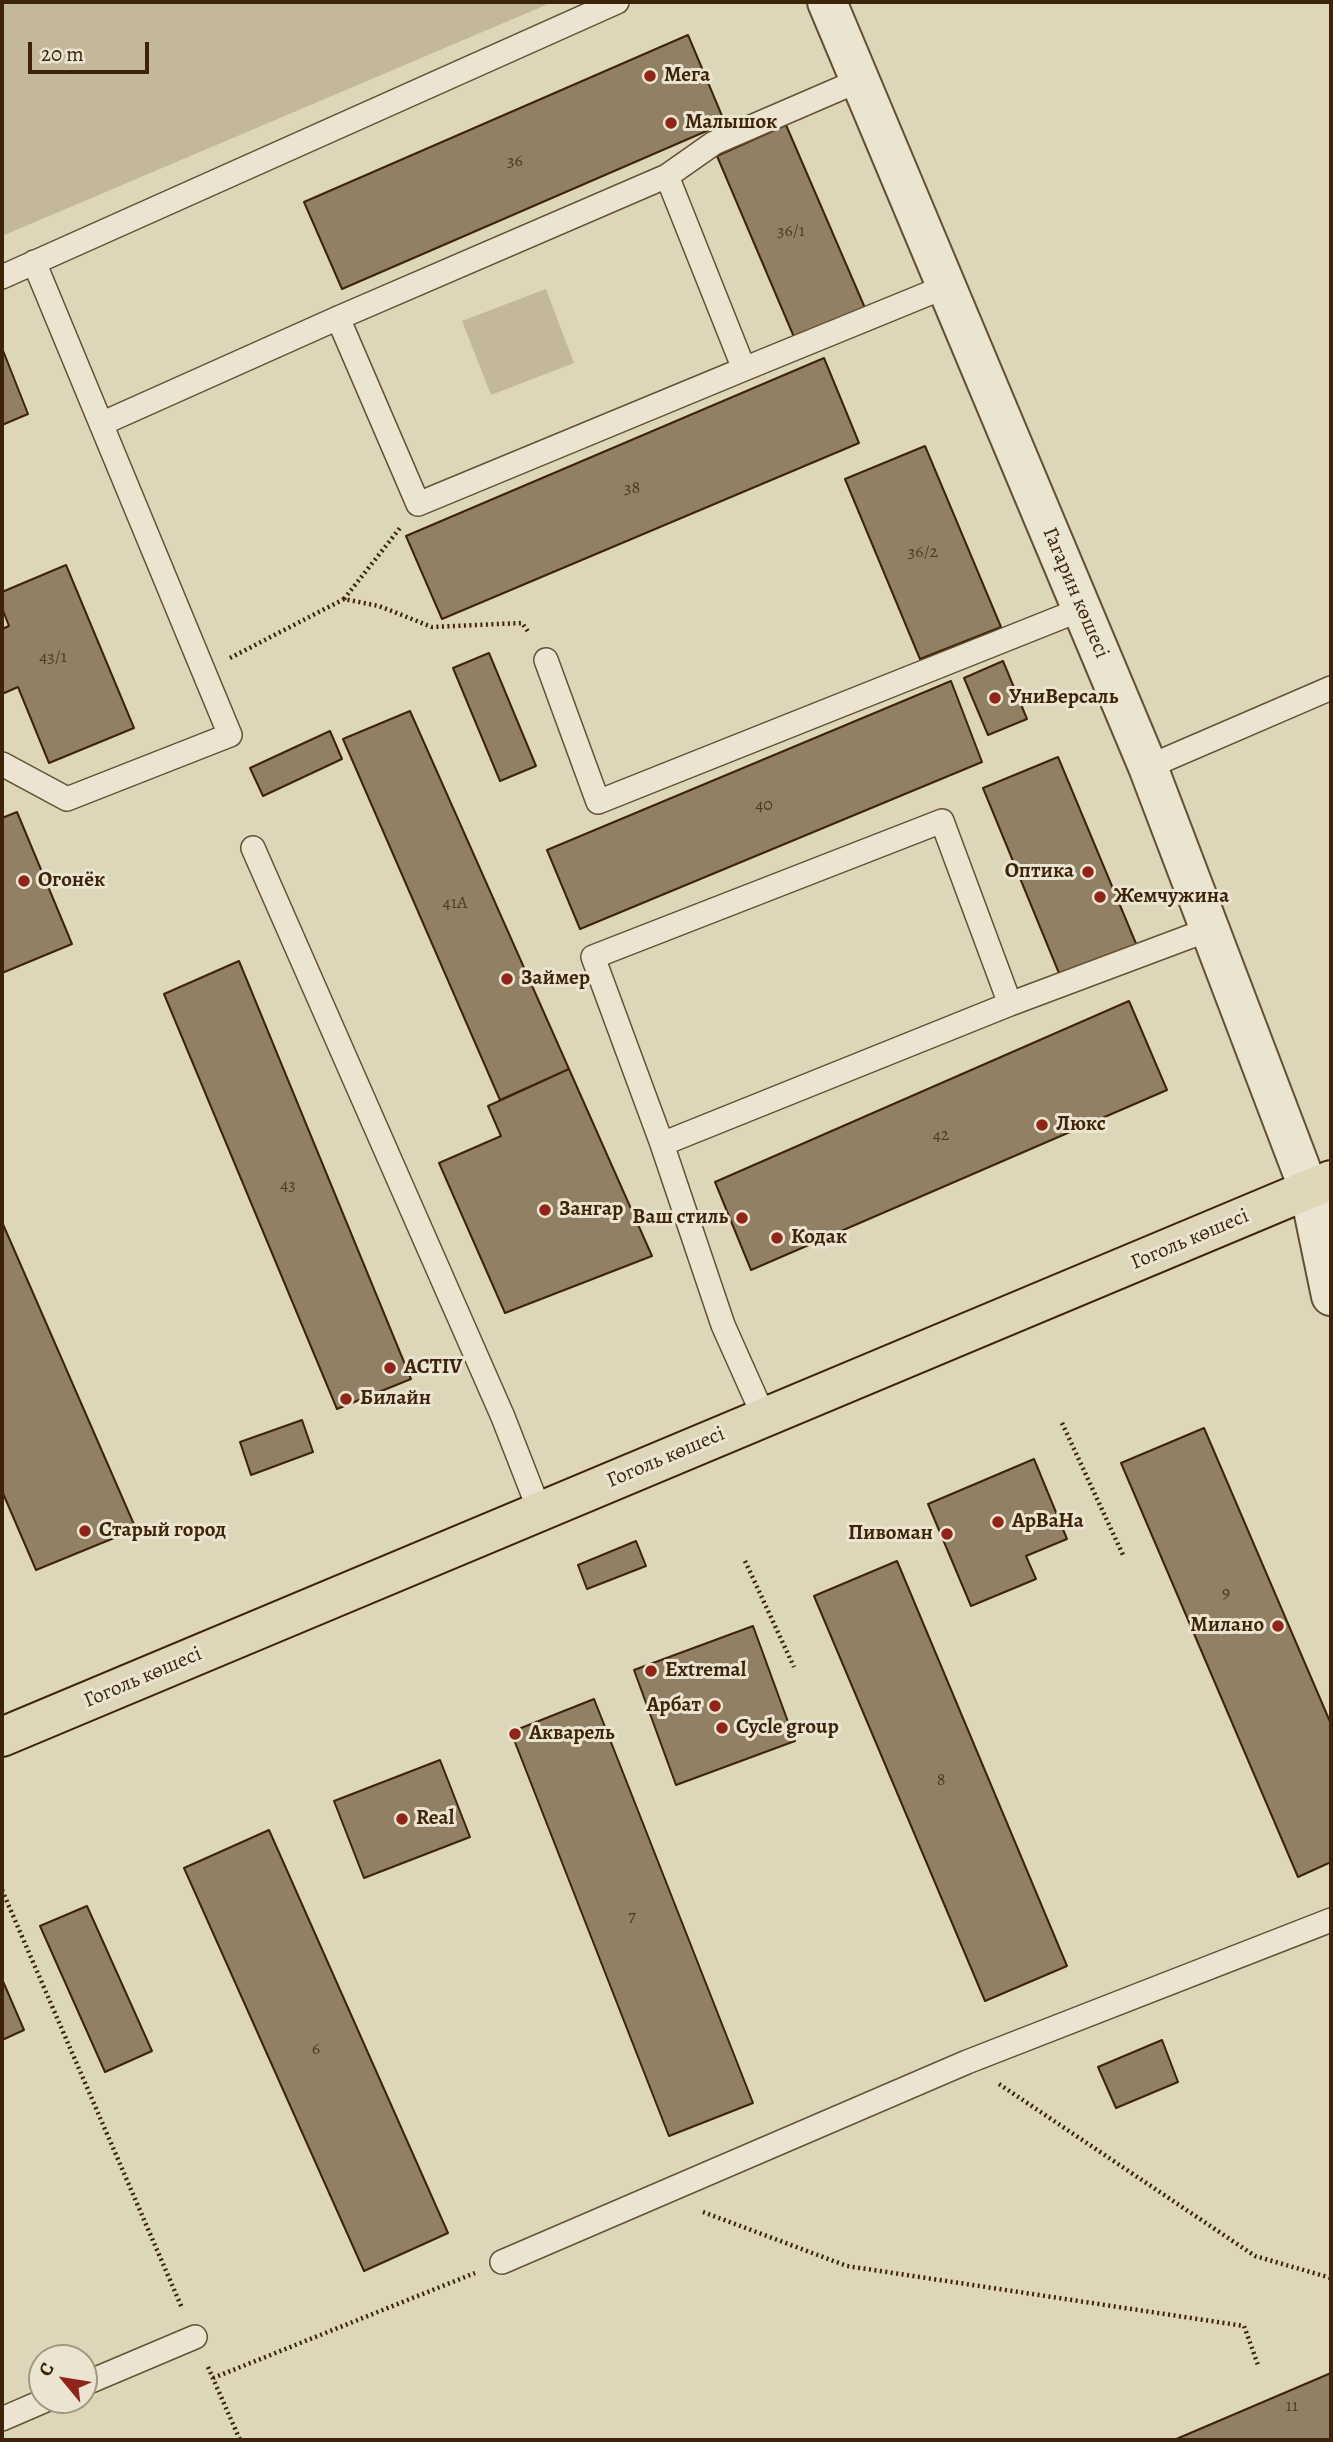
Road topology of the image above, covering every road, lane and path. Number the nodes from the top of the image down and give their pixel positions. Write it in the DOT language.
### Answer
graph roads {
  1 [pos="617,2"];
  2 [pos="827,2"];
  3 [pos="860,80"];
  4 [pos="667,176"];
  5 [pos="34,262"];
  6 [pos="2,277"];
  7 [pos="947,286"];
  8 [pos="338,318"];
  9 [pos="744,369"];
  10 [pos="101,424"];
  11 [pos="418,504"];
  12 [pos="344,598"];
  13 [pos="1082,608"];
  14 [pos="546,660"];
  15 [pos="203,672"];
  16 [pos="1331,688"];
  17 [pos="2,764"];
  18 [pos="1148,767"];
  19 [pos="253,848"];
  20 [pos="1210,929"];
  21 [pos="1010,1004"];
  22 [pos="662,1144"];
  23 [pos="1320,1185"];
  24 [pos="1331,1221"];
  25 [pos="1331,1296"];
  26 [pos="764,1418"];
  27 [pos="1062,1423"];
  28 [pos="540,1512"];
  29 [pos="1123,1555"];
  30 [pos="745,1561"];
  31 [pos="794,1667"];
  32 [pos="2,1737"];
  33 [pos="2,1890"];
  34 [pos="1331,1920"];
  35 [pos="967,2062"];
  36 [pos="659,2196"];
  37 [pos="502,2262"];
  38 [pos="1331,2278"];
  39 [pos="195,2337"];
  40 [pos="1258,2365"];
  41 [pos="98,2378"];
  42 [pos="213,2378"];
  43 [pos="28,2408"];
  44 [pos="2,2419"];
  45 [pos="240,2440"];
  1 -- 5 [label="lane"];
  2 -- 3 [label="street, Гагарин көшесі"];
  3 -- 4 [label="lane"];
  3 -- 7 [label="street, Гагарин көшесі"];
  4 -- 8 [label="lane"];
  4 -- 9 [label="lane"];
  5 -- 6 [label="lane"];
  5 -- 10 [label="lane"];
  7 -- 9 [label="lane"];
  7 -- 13 [label="street, Гагарин көшесі"];
  8 -- 10 [label="lane"];
  8 -- 11 [label="lane"];
  9 -- 11 [label="lane"];
  10 -- 15 [label="lane"];
  11 -- 12 [label="path"];
  12 -- 14 [label="path"];
  12 -- 15 [label="path"];
  13 -- 14 [label="lane"];
  13 -- 18 [label="street, Гагарин көшесі"];
  15 -- 17 [label="lane"];
  16 -- 18 [label="lane"];
  18 -- 20 [label="street, Гагарин көшесі"];
  19 -- 28 [label="lane"];
  20 -- 21 [label="lane"];
  20 -- 23 [label="street, Гагарин көшесі"];
  21 -- 22 [label="lane"];
  21 -- 22 [label="lane"];
  22 -- 26 [label="lane"];
  23 -- 24 [label="street, Гагарин көшесі"];
  23 -- 25 [label="street, Гагарин көшесі"];
  23 -- 26 [label="main road, Гоголь көшесі"];
  26 -- 28 [label="main road, Гоголь көшесі"];
  27 -- 29 [label="path"];
  28 -- 32 [label="main road, Гоголь көшесі"];
  30 -- 31 [label="path"];
  33 -- 39 [label="path"];
  34 -- 35 [label="lane"];
  35 -- 36 [label="lane"];
  35 -- 38 [label="path"];
  36 -- 37 [label="lane"];
  36 -- 40 [label="path"];
  37 -- 42 [label="path"];
  39 -- 41 [label="lane"];
  39 -- 42 [label="path"];
  42 -- 45 [label="path"];
  43 -- 44 [label="lane"];
}
